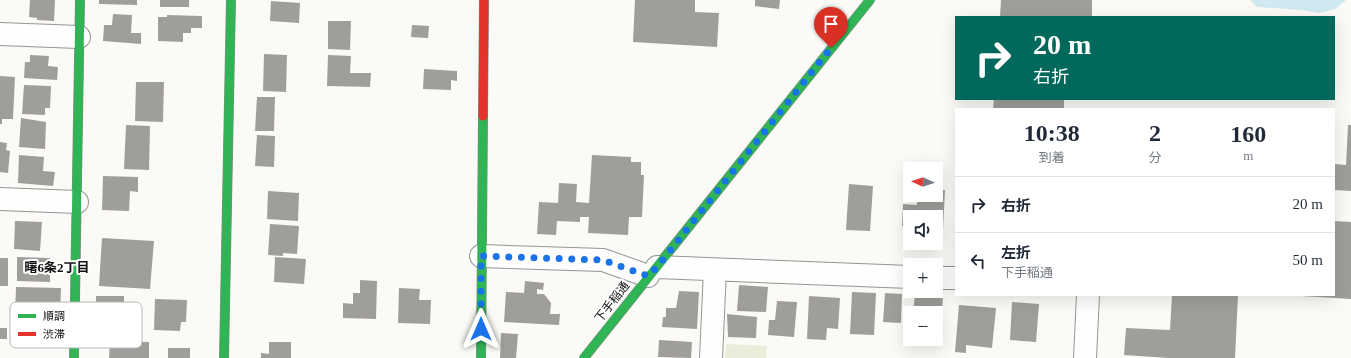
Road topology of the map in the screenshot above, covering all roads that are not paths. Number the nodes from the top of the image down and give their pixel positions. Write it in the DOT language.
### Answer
graph roads {
  1 [pos="80,0"];
  2 [pos="231,0"];
  3 [pos="484,0"];
  4 [pos="870,0"];
  5 [pos="0,34"];
  6 [pos="79,37"];
  7 [pos="0,199"];
  8 [pos="77,202"];
  9 [pos="481,256"];
  10 [pos="715,270"];
  11 [pos="653,272"];
  12 [pos="903,277"];
  13 [pos="943,278"];
  14 [pos="955,278"];
  15 [pos="1088,296"];
  16 [pos="75,302"];
  17 [pos="74,348"];
  18 [pos="74,358"];
  19 [pos="224,358"];
  20 [pos="481,358"];
  21 [pos="584,358"];
  22 [pos="711,358"];
  23 [pos="1085,358"];
  1 -- 6 [label="street"];
  2 -- 19 [label="street"];
  3 -- 9 [label="street"];
  4 -- 11 [label="street, 下手稲通"];
  5 -- 6 [label="street"];
  6 -- 8 [label="street"];
  7 -- 8 [label="street"];
  8 -- 16 [label="street"];
  9 -- 11 [label="street"];
  9 -- 20 [label="street"];
  10 -- 11 [label="street"];
  10 -- 12 [label="street"];
  10 -- 22 [label="street"];
  11 -- 21 [label="street, 下手稲通"];
  13 -- 14 [label="street"];
  15 -- 23 [label="street"];
  17 -- 18 [label="street"];
}
